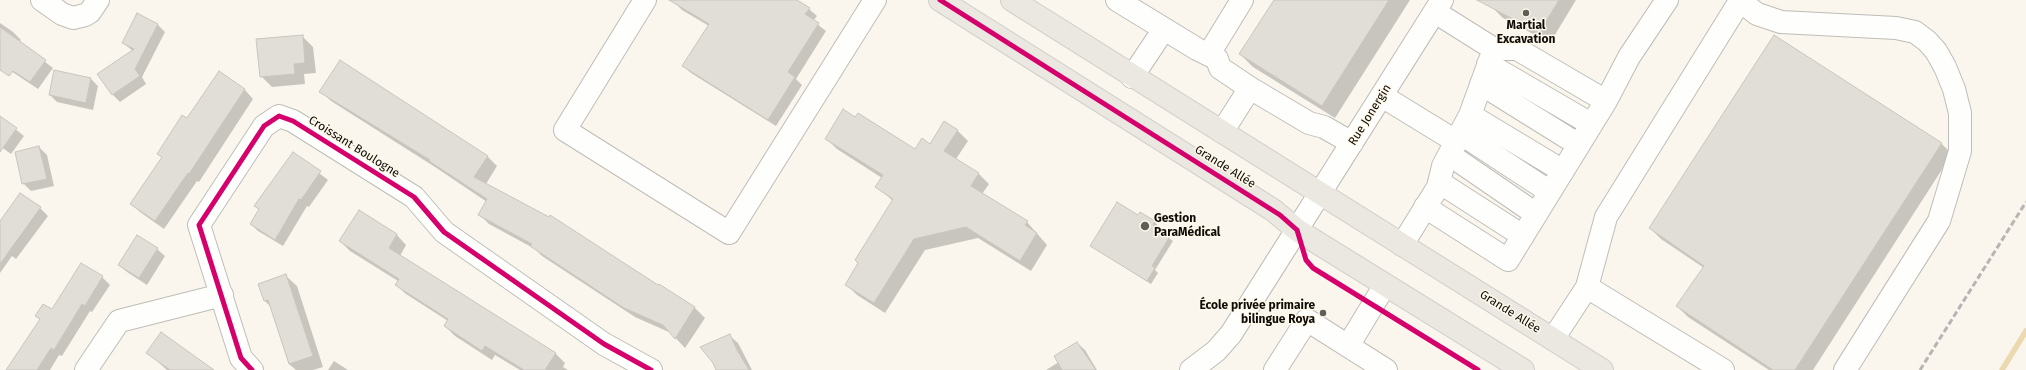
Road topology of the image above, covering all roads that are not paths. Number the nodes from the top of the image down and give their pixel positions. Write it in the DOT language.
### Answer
graph roads {
  1 [pos="42,0"];
  2 [pos="98,0"];
  3 [pos="645,0"];
  4 [pos="875,0"];
  5 [pos="940,0"];
  6 [pos="1117,0"];
  7 [pos="1242,0"];
  8 [pos="1667,0"];
  9 [pos="1022,2"];
  10 [pos="1439,6"];
  11 [pos="1164,29"];
  12 [pos="1208,54"];
  13 [pos="1491,56"];
  14 [pos="1132,77"];
  15 [pos="1482,84"];
  16 [pos="1250,88"];
  17 [pos="1382,96"];
  18 [pos="1606,101"];
  19 [pos="1592,124"];
  20 [pos="1222,132"];
  21 [pos="1459,136"];
  22 [pos="1352,143"];
  23 [pos="1579,145"];
  24 [pos="1563,171"];
  25 [pos="1439,182"];
  26 [pos="1550,192"];
  27 [pos="1320,194"];
  28 [pos="1426,207"];
  29 [pos="1536,214"];
  30 [pos="1297,230"];
  31 [pos="1523,236"];
  32 [pos="1402,245"];
  33 [pos="1385,285"];
  34 [pos="1587,287"];
  35 [pos="222,295"];
  36 [pos="1553,339"];
  37 [pos="1348,346"];
  38 [pos="86,370"];
  39 [pos="252,370"];
  40 [pos="651,370"];
  41 [pos="1191,370"];
  42 [pos="1275,370"];
  43 [pos="1386,370"];
  44 [pos="1523,370"];
  45 [pos="1602,370"];
  46 [pos="1723,370"];
  47 [pos="1845,370"];
  1 -- 2 [label="street"];
  3 -- 4 [label="street"];
  5 -- 30 [label="main road, Grande Allée"];
  6 -- 11 [label="street"];
  7 -- 12 [label="street"];
  8 -- 18 [label="street"];
  9 -- 14 [label="main road, Grande Allée"];
  10 -- 13 [label="street"];
  10 -- 17 [label="street, Rue Jonergin"];
  11 -- 12 [label="street"];
  11 -- 14 [label="street"];
  12 -- 16 [label="street"];
  13 -- 15 [label="street"];
  13 -- 18 [label="street"];
  13 -- 19 [label="street"];
  14 -- 20 [label="main road, Grande Allée"];
  15 -- 21 [label="street"];
  15 -- 23 [label="street"];
  16 -- 20 [label="street"];
  16 -- 22 [label="street"];
  17 -- 21 [label="street"];
  17 -- 22 [label="street, Rue Jonergin"];
  18 -- 19 [label="street"];
  19 -- 23 [label="street"];
  20 -- 27 [label="main road, Grande Allée"];
  21 -- 24 [label="street"];
  21 -- 25 [label="street"];
  21 -- 26 [label="street"];
  21 -- 29 [label="street"];
  22 -- 27 [label="street, Rue Jonergin"];
  23 -- 24 [label="street"];
  24 -- 26 [label="street"];
  25 -- 28 [label="street"];
  25 -- 31 [label="street"];
  26 -- 29 [label="street"];
  27 -- 30 [label="street, Rue Jonergin"];
  27 -- 32 [label="main road, Grande Allée"];
  28 -- 31 [label="street"];
  28 -- 32 [label="street"];
  29 -- 31 [label="street"];
  30 -- 33 [label="main road, Grande Allée"];
  30 -- 41 [label="street, Rue Jonergin"];
  32 -- 36 [label="main road, Grande Allée"];
  33 -- 37 [label="street"];
  33 -- 44 [label="main road, Grande Allée"];
  34 -- 36 [label="street"];
  34 -- 46 [label="street"];
  34 -- 47 [label="street"];
  35 -- 38 [label="street"];
  35 -- 39 [label="street, Croissant Boulogne"];
  35 -- 40 [label="street, Croissant Boulogne"];
  36 -- 45 [label="main road, Grande Allée"];
  37 -- 42 [label="street"];
  37 -- 43 [label="street"];
}
